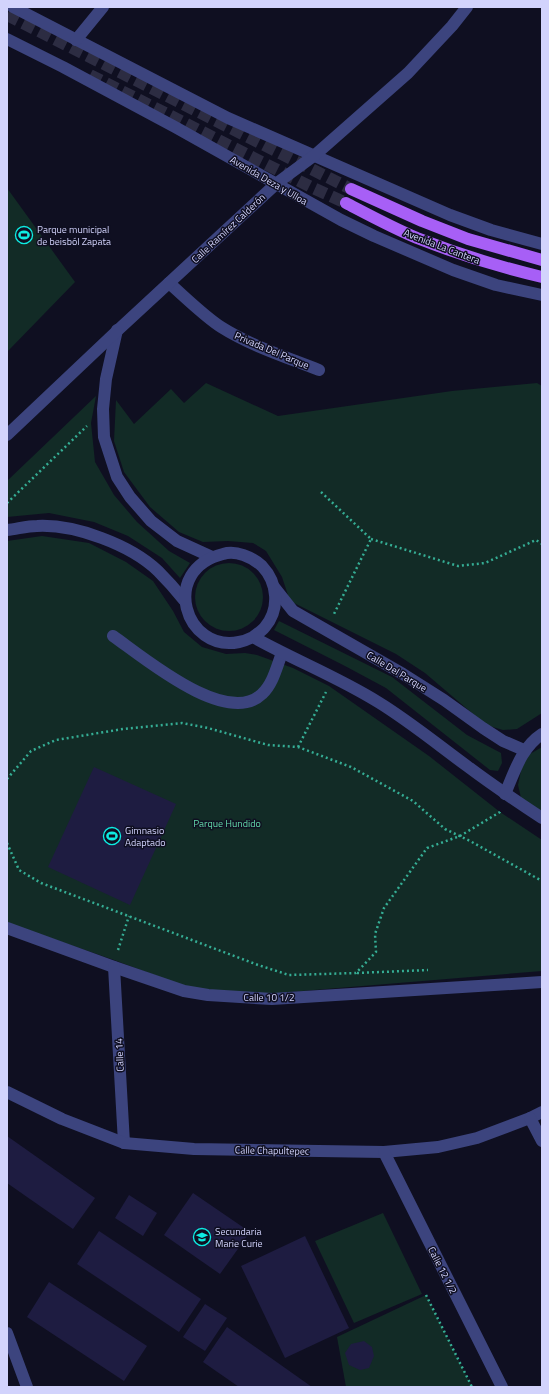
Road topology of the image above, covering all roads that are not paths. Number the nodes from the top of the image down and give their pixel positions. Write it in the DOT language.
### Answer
graph roads {
  1 [pos="13,7"];
  2 [pos="102,7"];
  3 [pos="467,7"];
  4 [pos="7,39"];
  5 [pos="76,40"];
  6 [pos="315,155"];
  7 [pos="277,183"];
  8 [pos="351,189"];
  9 [pos="346,203"];
  10 [pos="542,244"];
  11 [pos="542,260"];
  12 [pos="542,277"];
  13 [pos="169,283"];
  14 [pos="542,296"];
  15 [pos="118,330"];
  16 [pos="319,370"];
  17 [pos="7,435"];
  18 [pos="7,530"];
  19 [pos="212,556"];
  20 [pos="274,587"];
  21 [pos="184,600"];
  22 [pos="113,636"];
  23 [pos="253,637"];
  24 [pos="282,653"];
  25 [pos="542,734"];
  26 [pos="524,750"];
  27 [pos="505,794"];
  28 [pos="542,818"];
  29 [pos="7,928"];
  30 [pos="114,967"];
  31 [pos="542,982"];
  32 [pos="7,1092"];
  33 [pos="542,1112"];
  34 [pos="530,1118"];
  35 [pos="542,1141"];
  36 [pos="124,1143"];
  37 [pos="384,1152"];
  38 [pos="7,1333"];
  39 [pos="27,1387"];
  40 [pos="502,1387"];
  1 -- 5 [label="street"];
  2 -- 5 [label="street"];
  3 -- 6 [label="street, Calle Ramírez Calderón"];
  4 -- 7 [label="street, Avenida Deza y Ulloa"];
  5 -- 6 [label="street"];
  6 -- 7 [label="street, Calle Ramírez Calderón"];
  6 -- 10 [label="street"];
  7 -- 13 [label="street, Calle Ramírez Calderón"];
  7 -- 14 [label="street, Avenida Deza y Ulloa"];
  8 -- 11 [label="main road, Avenida La Cantera"];
  9 -- 12 [label="main road, Avenida La Cantera"];
  13 -- 15 [label="street, Calle Ramírez Calderón"];
  13 -- 16 [label="street, Privada Del Parque"];
  15 -- 17 [label="street, Calle Ramírez Calderón"];
  15 -- 19 [label="street"];
  18 -- 21 [label="street, Calle Del Parque"];
  19 -- 20 [label="street, Calle Del Parque"];
  19 -- 21 [label="street, Calle Del Parque"];
  20 -- 23 [label="street, Calle Del Parque"];
  20 -- 26 [label="street, Calle Del Parque"];
  21 -- 23 [label="street, Calle Del Parque"];
  22 -- 24 [label="street"];
  23 -- 24 [label="street"];
  24 -- 27 [label="street"];
  25 -- 26 [label="street"];
  26 -- 27 [label="street"];
  27 -- 28 [label="street"];
  29 -- 30 [label="street, Calle 10 1/2"];
  30 -- 31 [label="street, Calle 10 1/2"];
  30 -- 36 [label="street, Calle 14"];
  32 -- 36 [label="street, Calle Chapultepec"];
  33 -- 34 [label="street, Calle Chapultepec"];
  34 -- 35 [label="street"];
  34 -- 37 [label="street, Calle Chapultepec"];
  36 -- 37 [label="street, Calle Chapultepec"];
  37 -- 40 [label="street, Calle 12 1/2"];
  38 -- 39 [label="street"];
}
